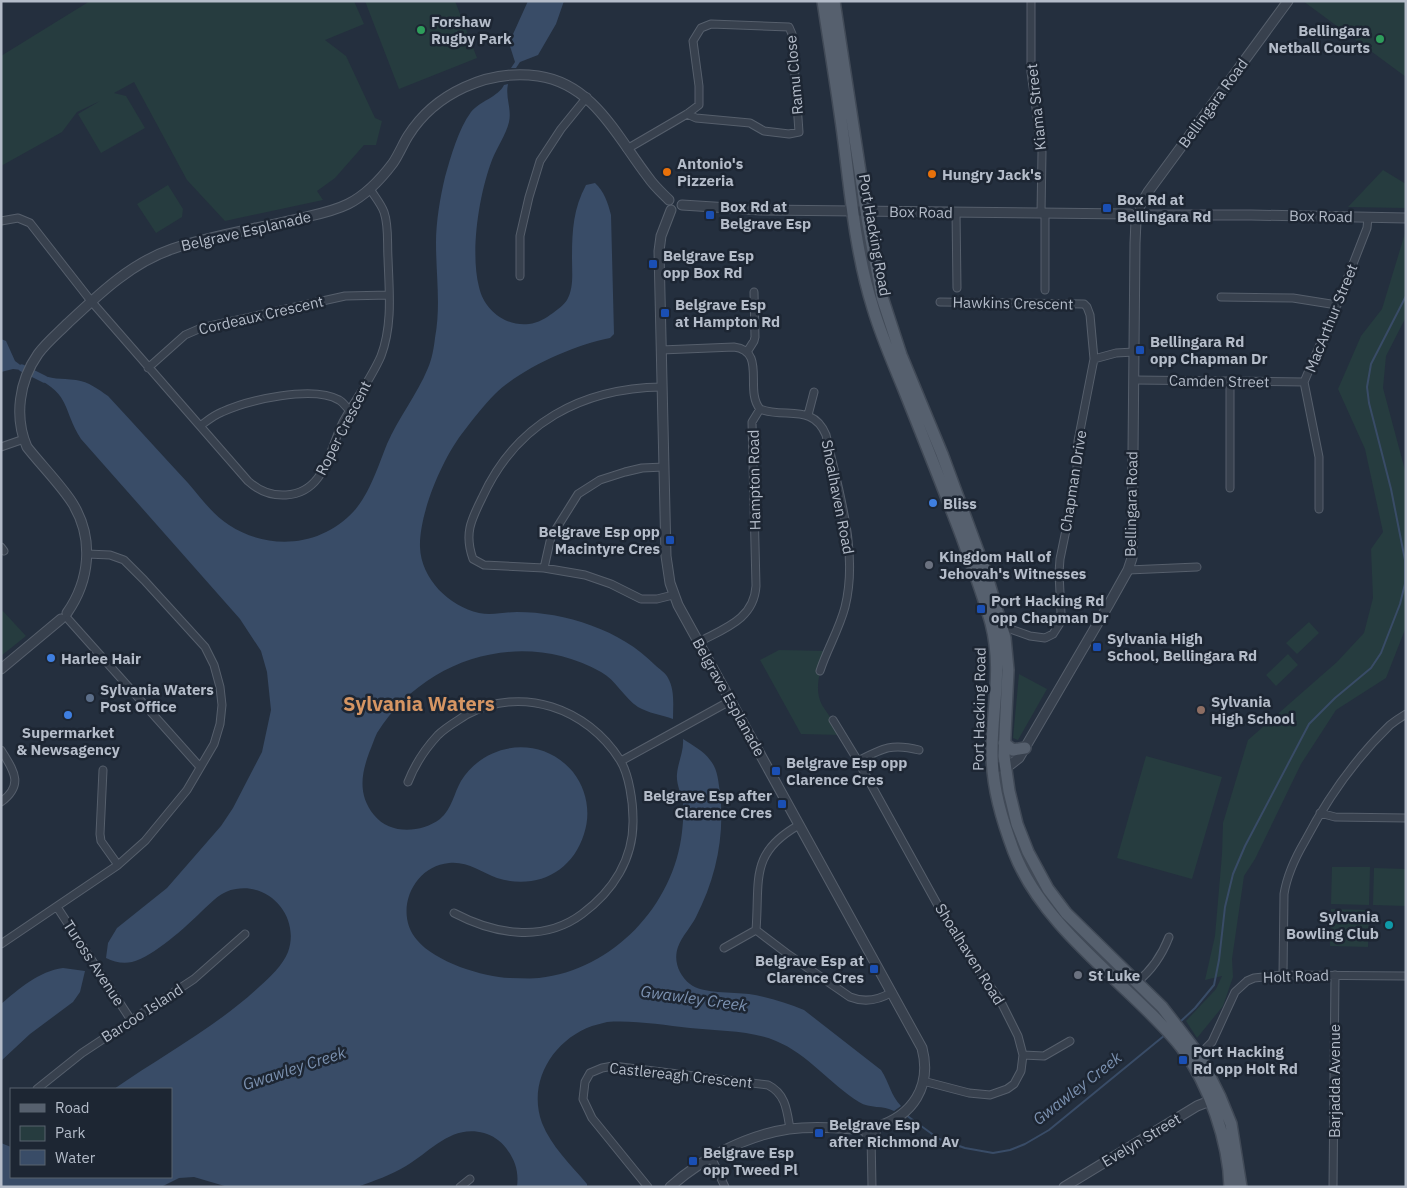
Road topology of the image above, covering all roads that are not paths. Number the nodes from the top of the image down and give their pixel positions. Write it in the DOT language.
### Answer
graph roads {
  1 [pos="823,1"];
  2 [pos="834,1"];
  3 [pos="1031,1"];
  4 [pos="1288,1"];
  5 [pos="587,98"];
  6 [pos="687,114"];
  7 [pos="628,149"];
  8 [pos="370,190"];
  9 [pos="669,200"];
  10 [pos="682,206"];
  11 [pos="1140,206"];
  12 [pos="671,210"];
  13 [pos="853,211"];
  14 [pos="866,211"];
  15 [pos="956,212"];
  16 [pos="1043,213"];
  17 [pos="1130,214"];
  18 [pos="1146,215"];
  19 [pos="1368,217"];
  20 [pos="1406,218"];
  21 [pos="1,221"];
  22 [pos="1136,221"];
  23 [pos="520,276"];
  24 [pos="957,288"];
  25 [pos="1045,290"];
  26 [pos="754,292"];
  27 [pos="389,295"];
  28 [pos="1221,297"];
  29 [pos="91,302"];
  30 [pos="940,302"];
  31 [pos="1086,305"];
  32 [pos="1337,306"];
  33 [pos="661,350"];
  34 [pos="747,352"];
  35 [pos="1134,352"];
  36 [pos="1094,359"];
  37 [pos="148,368"];
  38 [pos="1134,380"];
  39 [pos="1230,382"];
  40 [pos="1304,382"];
  41 [pos="662,386"];
  42 [pos="814,392"];
  43 [pos="760,409"];
  44 [pos="350,411"];
  45 [pos="808,415"];
  46 [pos="200,426"];
  47 [pos="24,439"];
  48 [pos="1,447"];
  49 [pos="664,467"];
  50 [pos="1230,488"];
  51 [pos="1319,509"];
  52 [pos="87,554"];
  53 [pos="1197,567"];
  54 [pos="544,568"];
  55 [pos="1128,570"];
  56 [pos="673,594"];
  57 [pos="65,617"];
  58 [pos="1002,626"];
  59 [pos="699,642"];
  60 [pos="1,669"];
  61 [pos="820,671"];
  62 [pos="730,701"];
  63 [pos="1406,714"];
  64 [pos="833,720"];
  65 [pos="1004,743"];
  66 [pos="1025,748"];
  67 [pos="1,750"];
  68 [pos="919,750"];
  69 [pos="621,761"];
  70 [pos="858,761"];
  71 [pos="1005,766"];
  72 [pos="200,767"];
  73 [pos="992,768"];
  74 [pos="103,770"];
  75 [pos="408,782"];
  76 [pos="1,802"];
  77 [pos="1320,813"];
  78 [pos="1406,818"];
  79 [pos="799,825"];
  80 [pos="118,864"];
  81 [pos="57,907"];
  82 [pos="454,913"];
  83 [pos="756,930"];
  84 [pos="245,934"];
  85 [pos="1169,937"];
  86 [pos="1,944"];
  87 [pos="724,948"];
  88 [pos="1284,975"];
  89 [pos="1334,975"];
  90 [pos="1406,976"];
  91 [pos="1137,982"];
  92 [pos="892,992"];
  93 [pos="131,1020"];
  94 [pos="1182,1039"];
  95 [pos="1070,1041"];
  96 [pos="1023,1055"];
  97 [pos="1200,1055"];
  98 [pos="923,1082"];
  99 [pos="39,1088"];
  100 [pos="1215,1099"];
  101 [pos="790,1129"];
  102 [pos="868,1133"];
  103 [pos="712,1157"];
  104 [pos="470,1179"];
  105 [pos="1075,1184"];
  106 [pos="460,1187"];
  107 [pos="648,1187"];
  108 [pos="670,1187"];
  109 [pos="725,1187"];
  110 [pos="872,1187"];
  111 [pos="1064,1187"];
  112 [pos="1230,1187"];
  113 [pos="1241,1187"];
  114 [pos="1334,1187"];
  1 -- 13 [label="main road, Port Hacking Road"];
  2 -- 14 [label="main road, Port Hacking Road"];
  3 -- 16 [label="street, Kiama Street"];
  4 -- 11 [label="street, Bellingara Road"];
  5 -- 7 [label="street, Belgrave Esplanade"];
  5 -- 8 [label="street, Belgrave Esplanade"];
  5 -- 23 [label="street"];
  6 -- 6 [label="street, Ramu Close"];
  6 -- 7 [label="street, Ramu Close"];
  7 -- 9 [label="street, Belgrave Esplanade"];
  8 -- 27 [label="street, Roper Crescent"];
  8 -- 29 [label="street, Belgrave Esplanade"];
  9 -- 10 [label="street"];
  9 -- 12 [label="street"];
  10 -- 12 [label="street"];
  10 -- 13 [label="street, Box Road"];
  11 -- 17 [label="street"];
  11 -- 18 [label="street"];
  12 -- 33 [label="street, Belgrave Esplanade"];
  13 -- 14 [label="street, Box Road"];
  13 -- 73 [label="main road, Port Hacking Road"];
  14 -- 15 [label="street, Box Road"];
  14 -- 58 [label="main road, Port Hacking Road"];
  15 -- 16 [label="street, Box Road"];
  15 -- 24 [label="street"];
  16 -- 17 [label="street, Box Road"];
  16 -- 25 [label="street, Kiama Street"];
  17 -- 22 [label="street"];
  18 -- 19 [label="street, Box Road"];
  18 -- 22 [label="street"];
  19 -- 20 [label="street, Box Road"];
  19 -- 32 [label="street, MacArthur Street"];
  21 -- 29 [label="street, Roper Crescent"];
  22 -- 35 [label="street, Bellingara Road"];
  26 -- 34 [label="street"];
  27 -- 37 [label="street, Cordeaux Crescent"];
  27 -- 44 [label="street, Roper Crescent"];
  28 -- 32 [label="street"];
  29 -- 37 [label="street, Roper Crescent"];
  29 -- 47 [label="street, Belgrave Esplanade"];
  30 -- 31 [label="street, Hawkins Crescent"];
  31 -- 36 [label="street, Chapman Drive"];
  32 -- 40 [label="street, MacArthur Street"];
  33 -- 34 [label="street"];
  33 -- 41 [label="street, Belgrave Esplanade"];
  34 -- 43 [label="street, Hampton Road"];
  35 -- 36 [label="street"];
  35 -- 38 [label="street, Bellingara Road"];
  36 -- 58 [label="street, Chapman Drive"];
  37 -- 46 [label="street, Roper Crescent"];
  38 -- 39 [label="street, Camden Street"];
  38 -- 55 [label="street, Bellingara Road"];
  39 -- 40 [label="street, Camden Street"];
  39 -- 50 [label="street"];
  40 -- 51 [label="street, MacArthur Street"];
  41 -- 49 [label="street, Belgrave Esplanade"];
  41 -- 54 [label="street"];
  42 -- 45 [label="street"];
  43 -- 45 [label="street"];
  43 -- 59 [label="street, Hampton Road"];
  44 -- 46 [label="street"];
  44 -- 46 [label="street, Roper Crescent"];
  45 -- 61 [label="street, Shoalhaven Road"];
  47 -- 48 [label="street"];
  47 -- 52 [label="street, Belgrave Esplanade"];
  49 -- 54 [label="street"];
  49 -- 56 [label="street, Belgrave Esplanade"];
  52 -- 57 [label="street, Belgrave Esplanade"];
  52 -- 72 [label="street"];
  53 -- 55 [label="street"];
  54 -- 56 [label="street"];
  55 -- 66 [label="street, Bellingara Road"];
  56 -- 59 [label="street, Belgrave Esplanade"];
  57 -- 60 [label="street, Belgrave Esplanade"];
  57 -- 72 [label="street"];
  58 -- 65 [label="main road, Port Hacking Road"];
  59 -- 62 [label="street, Belgrave Esplanade"];
  62 -- 69 [label="street"];
  62 -- 79 [label="street, Belgrave Esplanade"];
  63 -- 77 [label="street"];
  64 -- 70 [label="street, Shoalhaven Road"];
  65 -- 66 [label="main road"];
  65 -- 71 [label="main road, Port Hacking Road"];
  66 -- 71 [label="street, Bellingara Road"];
  67 -- 76 [label="street"];
  68 -- 70 [label="street"];
  69 -- 75 [label="street"];
  69 -- 82 [label="street"];
  70 -- 96 [label="street, Shoalhaven Road"];
  71 -- 73 [label="street"];
  71 -- 91 [label="main road, Port Hacking Road"];
  72 -- 80 [label="street"];
  73 -- 94 [label="main road, Port Hacking Road"];
  74 -- 80 [label="street"];
  77 -- 78 [label="street"];
  77 -- 88 [label="street"];
  79 -- 83 [label="street"];
  79 -- 92 [label="street, Belgrave Esplanade"];
  80 -- 81 [label="street"];
  81 -- 86 [label="street"];
  81 -- 93 [label="street, Tuross Avenue"];
  83 -- 87 [label="street"];
  83 -- 92 [label="street"];
  84 -- 93 [label="street, Barcoo Island"];
  85 -- 91 [label="street"];
  88 -- 89 [label="street, Holt Road"];
  88 -- 97 [label="street, Holt Road"];
  89 -- 90 [label="street, Holt Road"];
  89 -- 114 [label="street, Barjadda Avenue"];
  91 -- 94 [label="main road, Port Hacking Road"];
  92 -- 98 [label="street, Belgrave Esplanade"];
  93 -- 99 [label="street, Barcoo Island"];
  94 -- 97 [label="main road, Port Hacking Road"];
  94 -- 100 [label="main road, Port Hacking Road"];
  95 -- 96 [label="street"];
  96 -- 98 [label="street"];
  97 -- 100 [label="main road, Port Hacking Road"];
  98 -- 102 [label="street, Belgrave Esplanade"];
  100 -- 105 [label="street, Evelyn Street"];
  100 -- 112 [label="main road, Port Hacking Road"];
  100 -- 113 [label="main road, Port Hacking Road"];
  101 -- 102 [label="street"];
  101 -- 103 [label="street"];
  101 -- 107 [label="street, Castlereagh Crescent"];
  102 -- 110 [label="street"];
  103 -- 108 [label="street"];
  103 -- 109 [label="street"];
  104 -- 106 [label="street"];
  105 -- 111 [label="street, Evelyn Street"];
}
